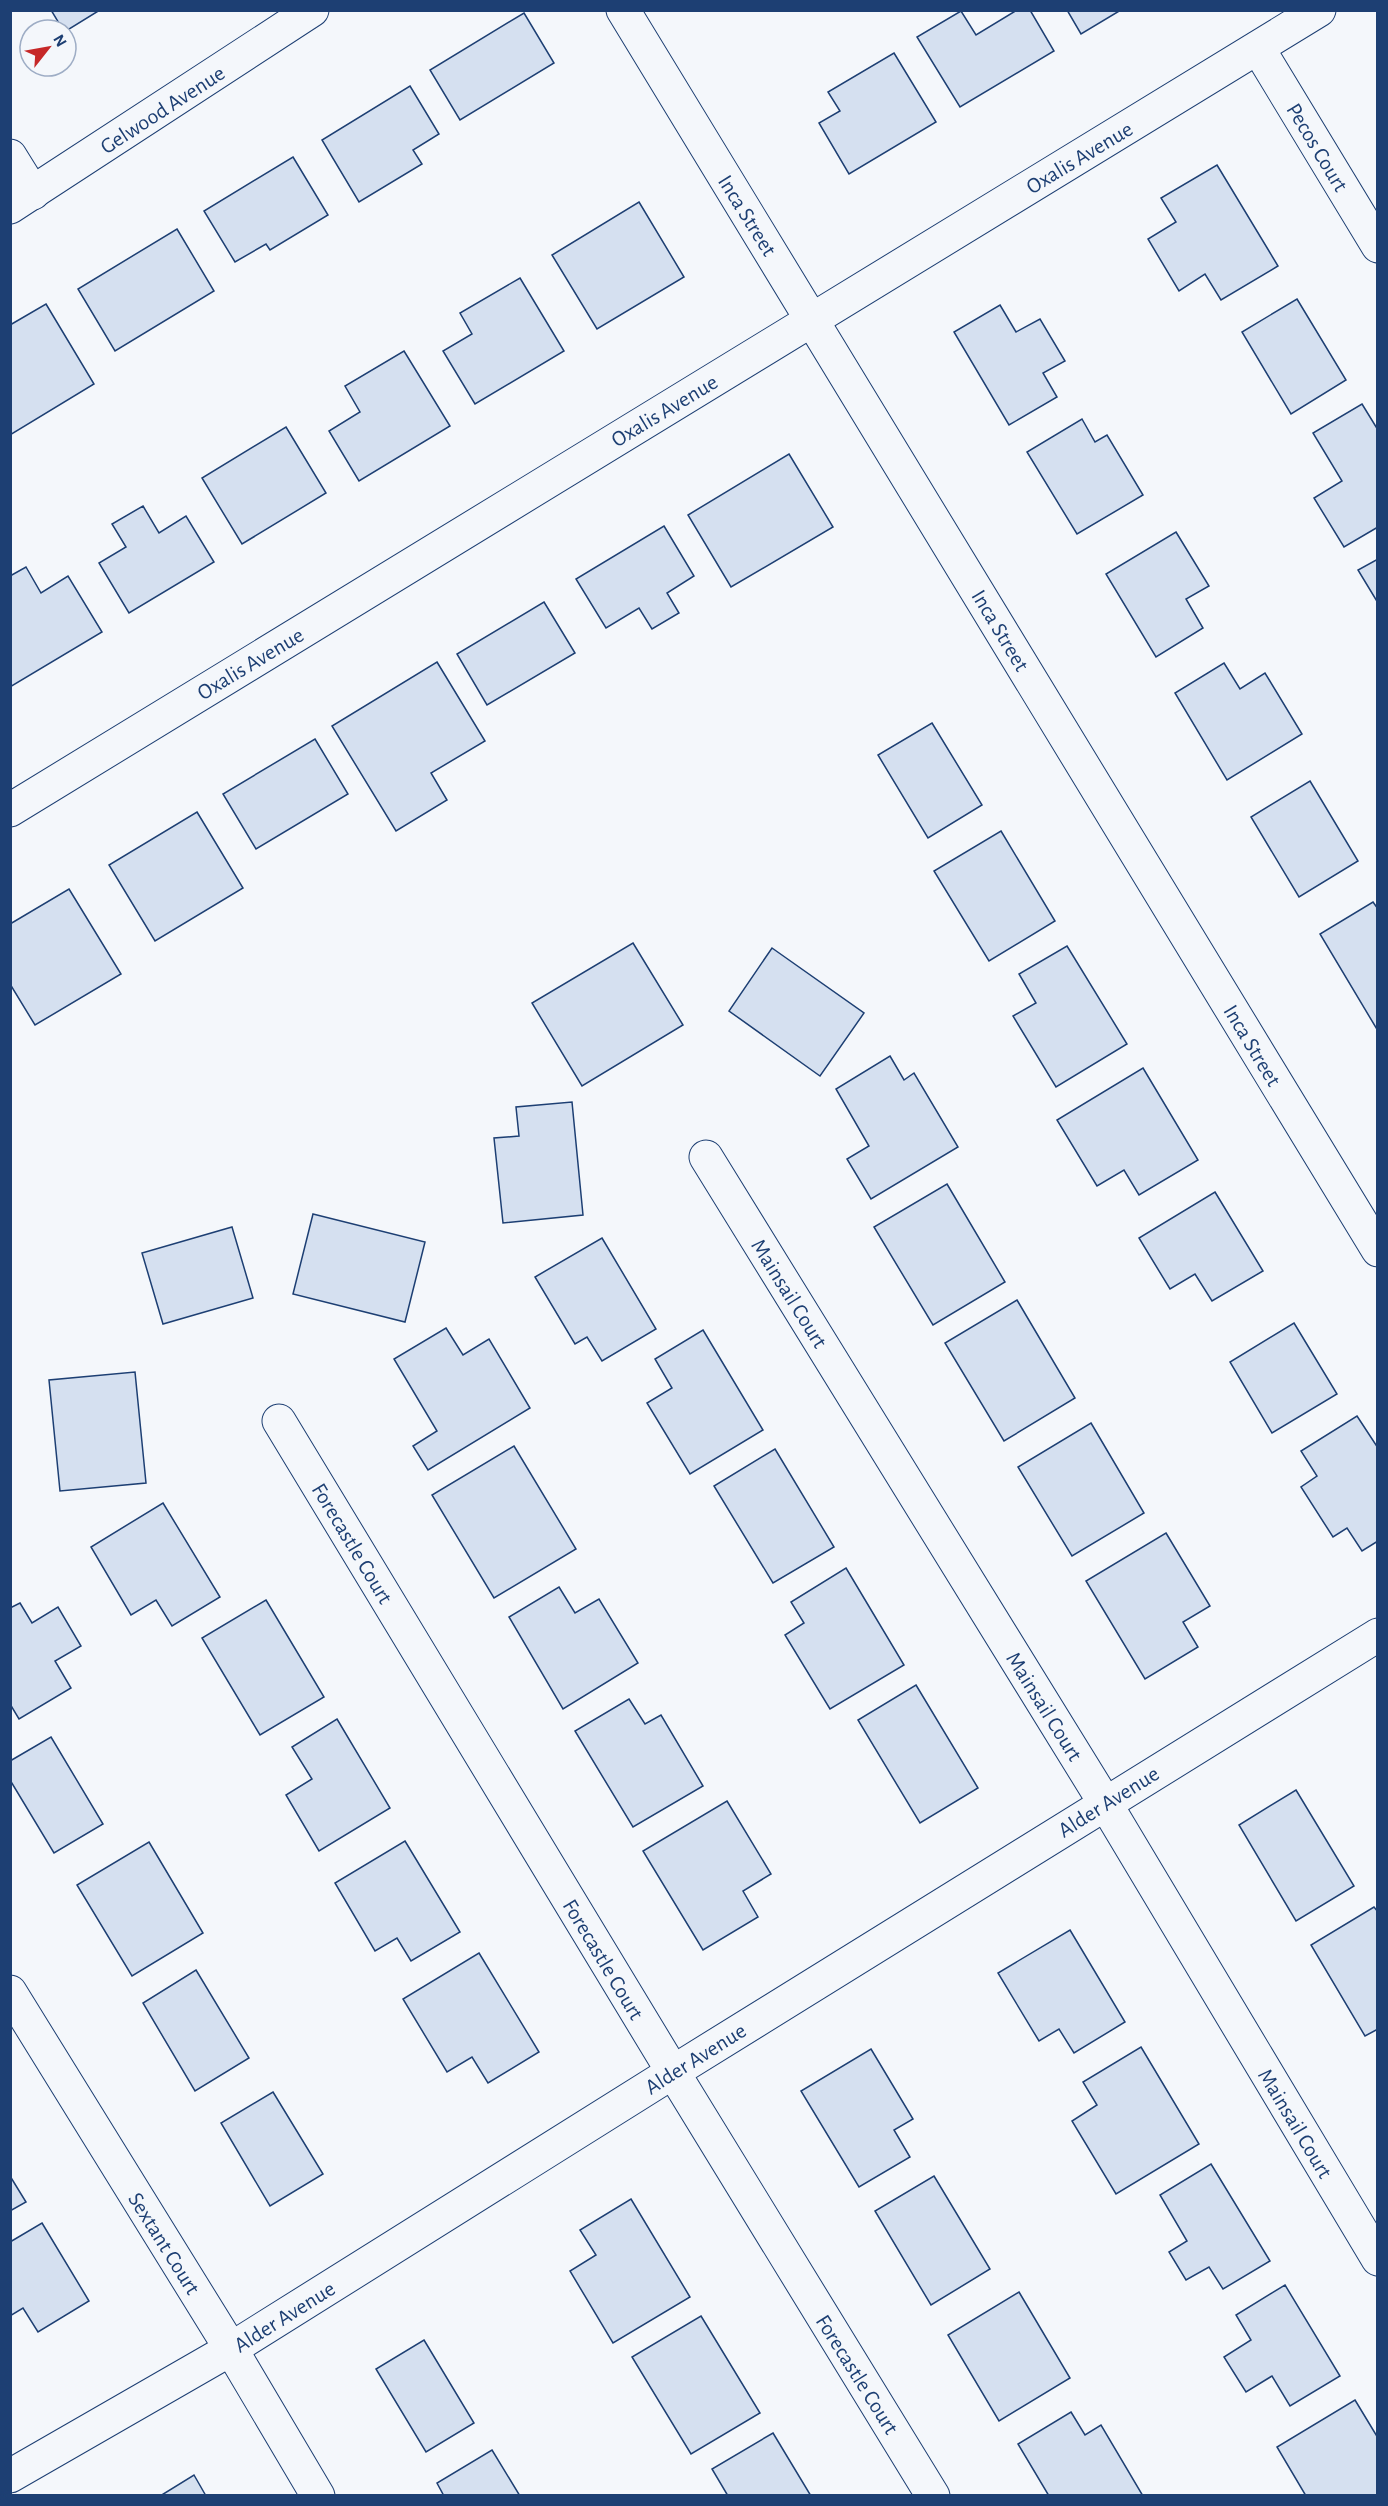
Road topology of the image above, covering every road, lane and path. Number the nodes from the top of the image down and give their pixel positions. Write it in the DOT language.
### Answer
graph roads {
  1 [pos="312,10"];
  2 [pos="623,10"];
  3 [pos="1319,10"];
  4 [pos="1258,48"];
  5 [pos="10,156"];
  6 [pos="22,200"];
  7 [pos="1377,246"];
  8 [pos="812,319"];
  9 [pos="10,810"];
  10 [pos="706,1157"];
  11 [pos="1377,1250"];
  12 [pos="279,1421"];
  13 [pos="1377,1635"];
  14 [pos="1105,1803"];
  15 [pos="10,1992"];
  16 [pos="673,2072"];
  17 [pos="1377,2259"];
  18 [pos="231,2349"];
  19 [pos="10,2476"];
  20 [pos="318,2496"];
  21 [pos="933,2496"];
  1 -- 6 [label="street, Gelwood Avenue"];
  2 -- 8 [label="street, Inca Street"];
  3 -- 4 [label="street, Oxalis Avenue"];
  4 -- 7 [label="street, Pecos Court"];
  4 -- 8 [label="street, Oxalis Avenue"];
  5 -- 6 [label="street"];
  8 -- 9 [label="street, Oxalis Avenue"];
  8 -- 11 [label="street, Inca Street"];
  10 -- 14 [label="street, Mainsail Court"];
  12 -- 16 [label="street, Forecastle Court"];
  13 -- 14 [label="street, Alder Avenue"];
  14 -- 16 [label="street, Alder Avenue"];
  14 -- 17 [label="street, Mainsail Court"];
  15 -- 18 [label="street, Sextant Court"];
  16 -- 18 [label="street, Alder Avenue"];
  16 -- 21 [label="street, Forecastle Court"];
  18 -- 19 [label="street, Alder Avenue"];
  18 -- 20 [label="street, Sextant Court"];
}
